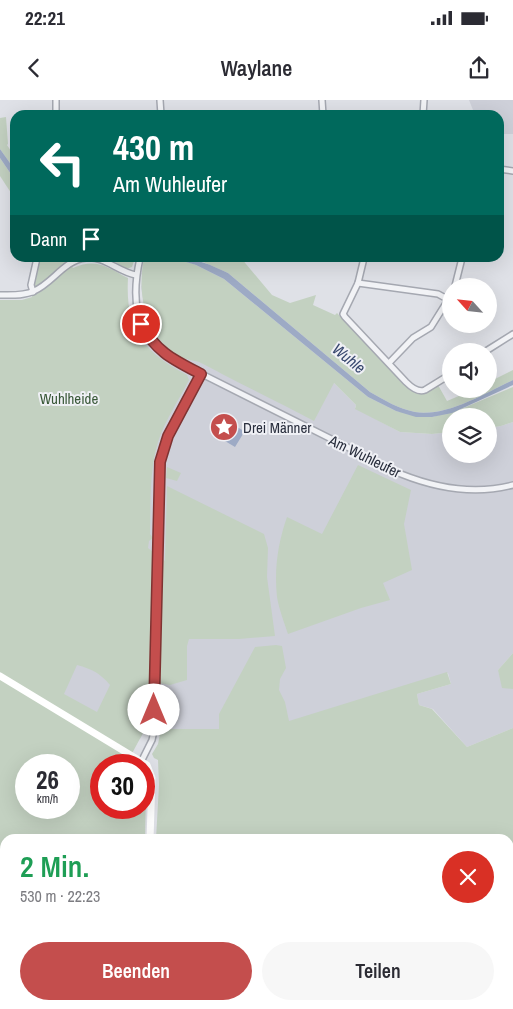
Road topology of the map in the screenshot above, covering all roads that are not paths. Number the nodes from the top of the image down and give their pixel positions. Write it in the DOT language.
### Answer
graph roads {
  1 [pos="36,262"];
  2 [pos="75,262"];
  3 [pos="108,262"];
  4 [pos="139,262"];
  5 [pos="363,262"];
  6 [pos="461,262"];
  7 [pos="136,275"];
  8 [pos="457,278"];
  9 [pos="358,283"];
  10 [pos="33,292"];
  11 [pos="0,295"];
  12 [pos="442,295"];
  13 [pos="442,310"];
  14 [pos="513,334"];
  15 [pos="497,344"];
  16 [pos="389,363"];
  17 [pos="201,374"];
  18 [pos="442,380"];
  19 [pos="513,485"];
  20 [pos="0,676"];
  21 [pos="132,754"];
  22 [pos="145,754"];
  23 [pos="151,819"];
  24 [pos="150,834"];
  1 -- 10 [label="street"];
  2 -- 10 [label="street"];
  3 -- 7 [label="street"];
  4 -- 7 [label="street"];
  5 -- 9 [label="street"];
  6 -- 8 [label="street"];
  7 -- 17 [label="street, Am Wuhleufer"];
  9 -- 12 [label="street"];
  9 -- 16 [label="street"];
  10 -- 11 [label="street"];
  13 -- 16 [label="street"];
  14 -- 15 [label="street"];
  16 -- 18 [label="street"];
  17 -- 19 [label="street, Am Wuhleufer"];
  17 -- 22 [label="street"];
  20 -- 21 [label="main road"];
  23 -- 24 [label="main road"];
}
